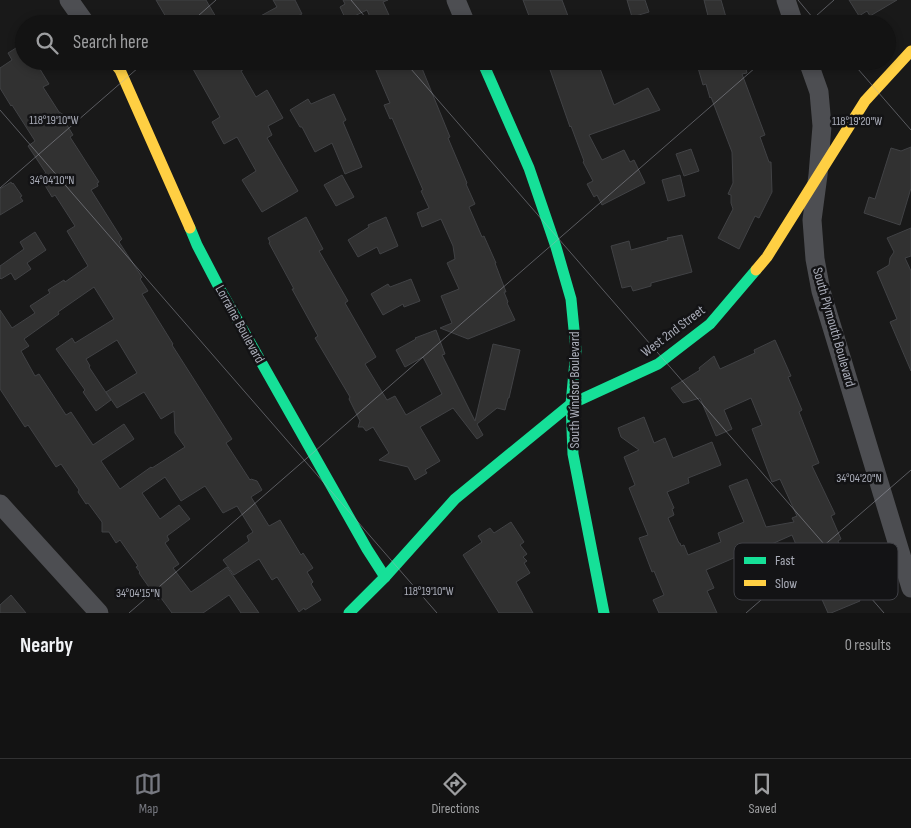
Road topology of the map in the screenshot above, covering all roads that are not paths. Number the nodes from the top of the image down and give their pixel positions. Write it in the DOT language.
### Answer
graph roads {
  1 [pos="69,0"];
  2 [pos="456,0"];
  3 [pos="786,0"];
  4 [pos="80,15"];
  5 [pos="462,15"];
  6 [pos="791,15"];
  7 [pos="911,52"];
  8 [pos="896,68"];
  9 [pos="120,70"];
  10 [pos="486,70"];
  11 [pos="811,70"];
  12 [pos="894,70"];
  13 [pos="818,176"];
  14 [pos="571,404"];
  15 [pos="0,504"];
  16 [pos="897,543"];
  17 [pos="898,545"];
  18 [pos="385,577"];
  19 [pos="911,588"];
  20 [pos="99,613"];
  21 [pos="350,613"];
  22 [pos="604,613"];
  1 -- 4 [label="street"];
  2 -- 5 [label="street"];
  3 -- 6 [label="street"];
  7 -- 8 [label="street, West 2nd Street"];
  9 -- 18 [label="street, Lorraine Boulevard"];
  10 -- 14 [label="street, South Windsor Boulevard"];
  11 -- 13 [label="street, South Plymouth Boulevard"];
  12 -- 13 [label="street, West 2nd Street"];
  13 -- 14 [label="street, West 2nd Street"];
  13 -- 16 [label="street, South Plymouth Boulevard"];
  14 -- 18 [label="street, West 2nd Street"];
  14 -- 22 [label="street, South Windsor Boulevard"];
  15 -- 20 [label="street"];
  17 -- 19 [label="street, South Plymouth Boulevard"];
  18 -- 21 [label="street, West 2nd Street"];
}
